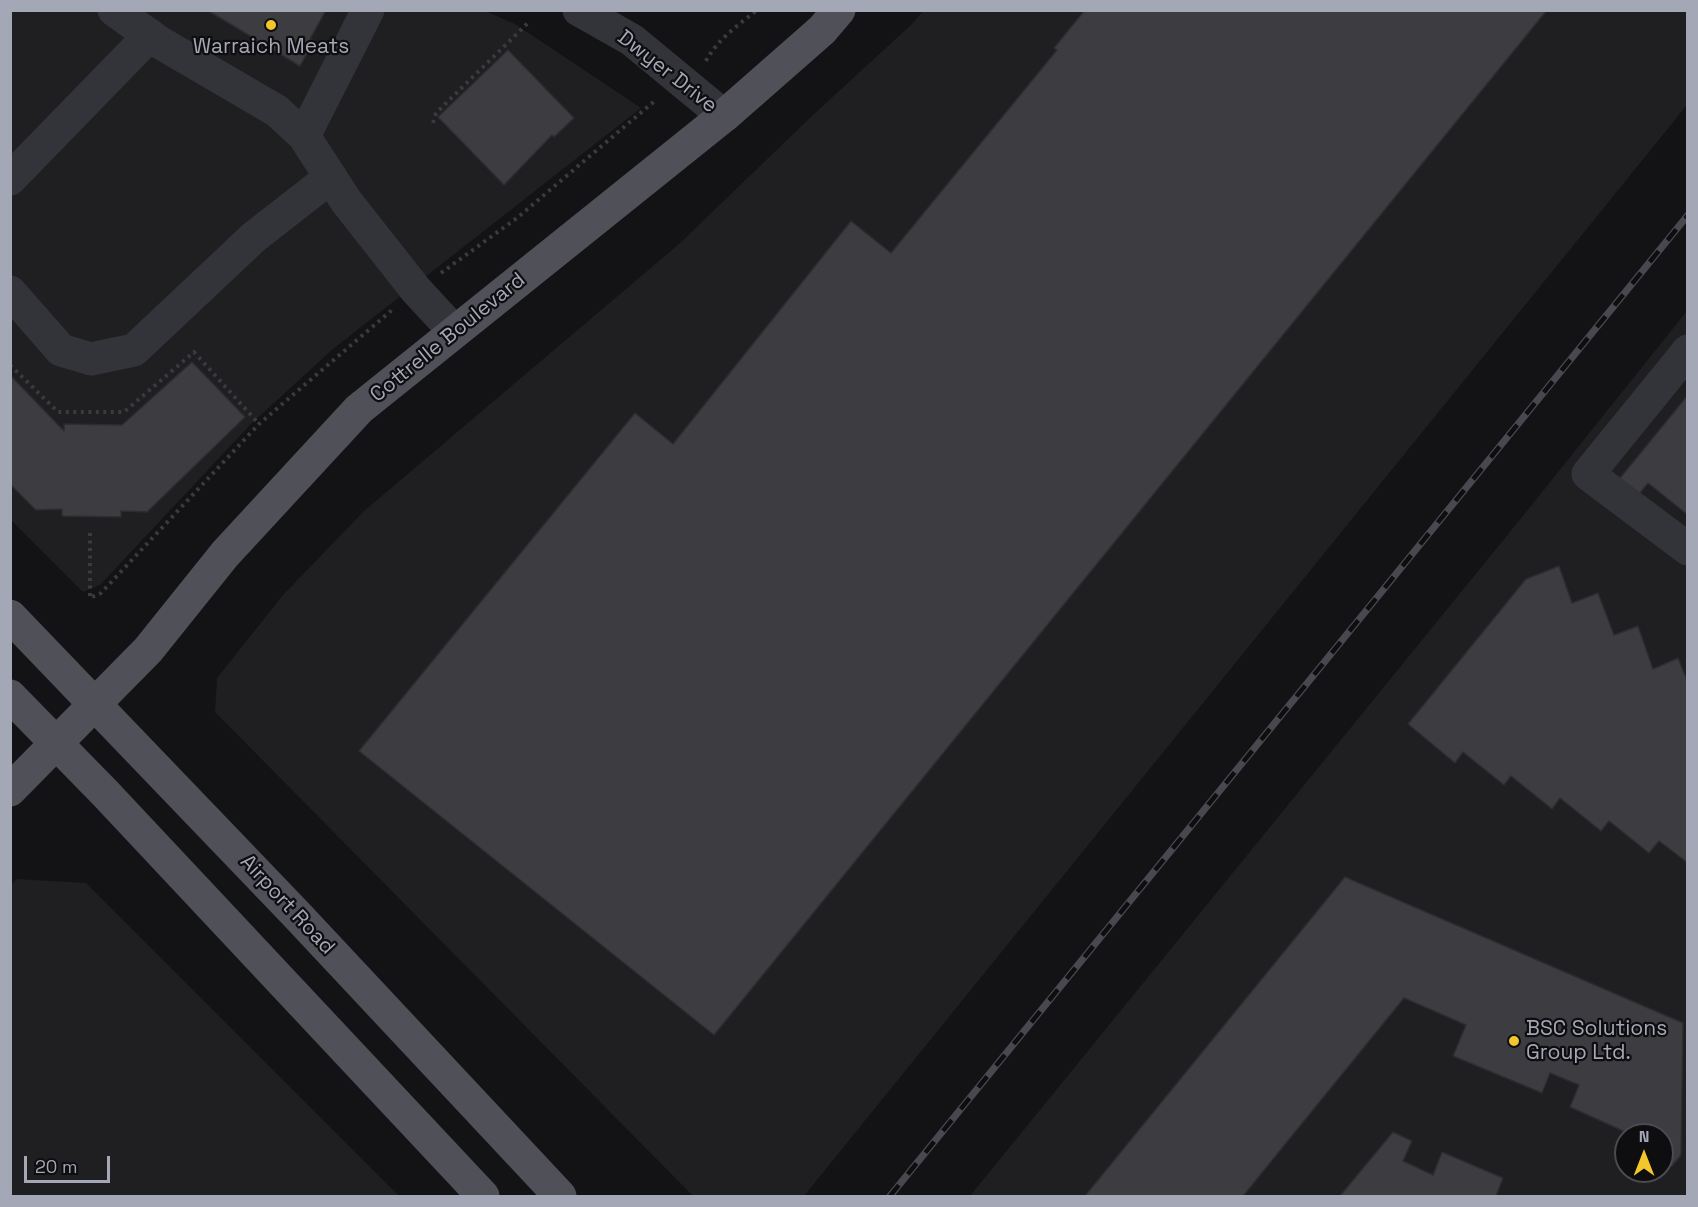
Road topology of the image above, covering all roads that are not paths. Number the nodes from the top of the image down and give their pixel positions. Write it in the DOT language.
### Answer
graph roads {
  1 [pos="114,10"];
  2 [pos="368,10"];
  3 [pos="579,10"];
  4 [pos="838,10"];
  5 [pos="150,35"];
  6 [pos="724,116"];
  7 [pos="304,136"];
  8 [pos="330,177"];
  9 [pos="10,179"];
  10 [pos="10,292"];
  11 [pos="454,331"];
  12 [pos="1688,351"];
  13 [pos="1688,549"];
  14 [pos="10,616"];
  15 [pos="10,696"];
  16 [pos="95,704"];
  17 [pos="56,743"];
  18 [pos="10,790"];
  19 [pos="483,1197"];
  20 [pos="560,1197"];
  1 -- 5 [label="street"];
  2 -- 7 [label="street"];
  3 -- 6 [label="street, Dwyer Drive"];
  4 -- 6 [label="main road, Cottrelle Boulevard"];
  5 -- 7 [label="street"];
  5 -- 9 [label="street"];
  6 -- 11 [label="main road, Cottrelle Boulevard"];
  7 -- 8 [label="street"];
  8 -- 10 [label="street"];
  8 -- 11 [label="street"];
  11 -- 16 [label="main road, Cottrelle Boulevard"];
  12 -- 13 [label="street"];
  14 -- 16 [label="main road, Airport Road"];
  15 -- 17 [label="main road"];
  16 -- 17 [label="main road, Cottrelle Boulevard"];
  16 -- 20 [label="main road, Airport Road"];
  17 -- 18 [label="main road, Cottrelle Boulevard"];
  17 -- 19 [label="main road"];
}
